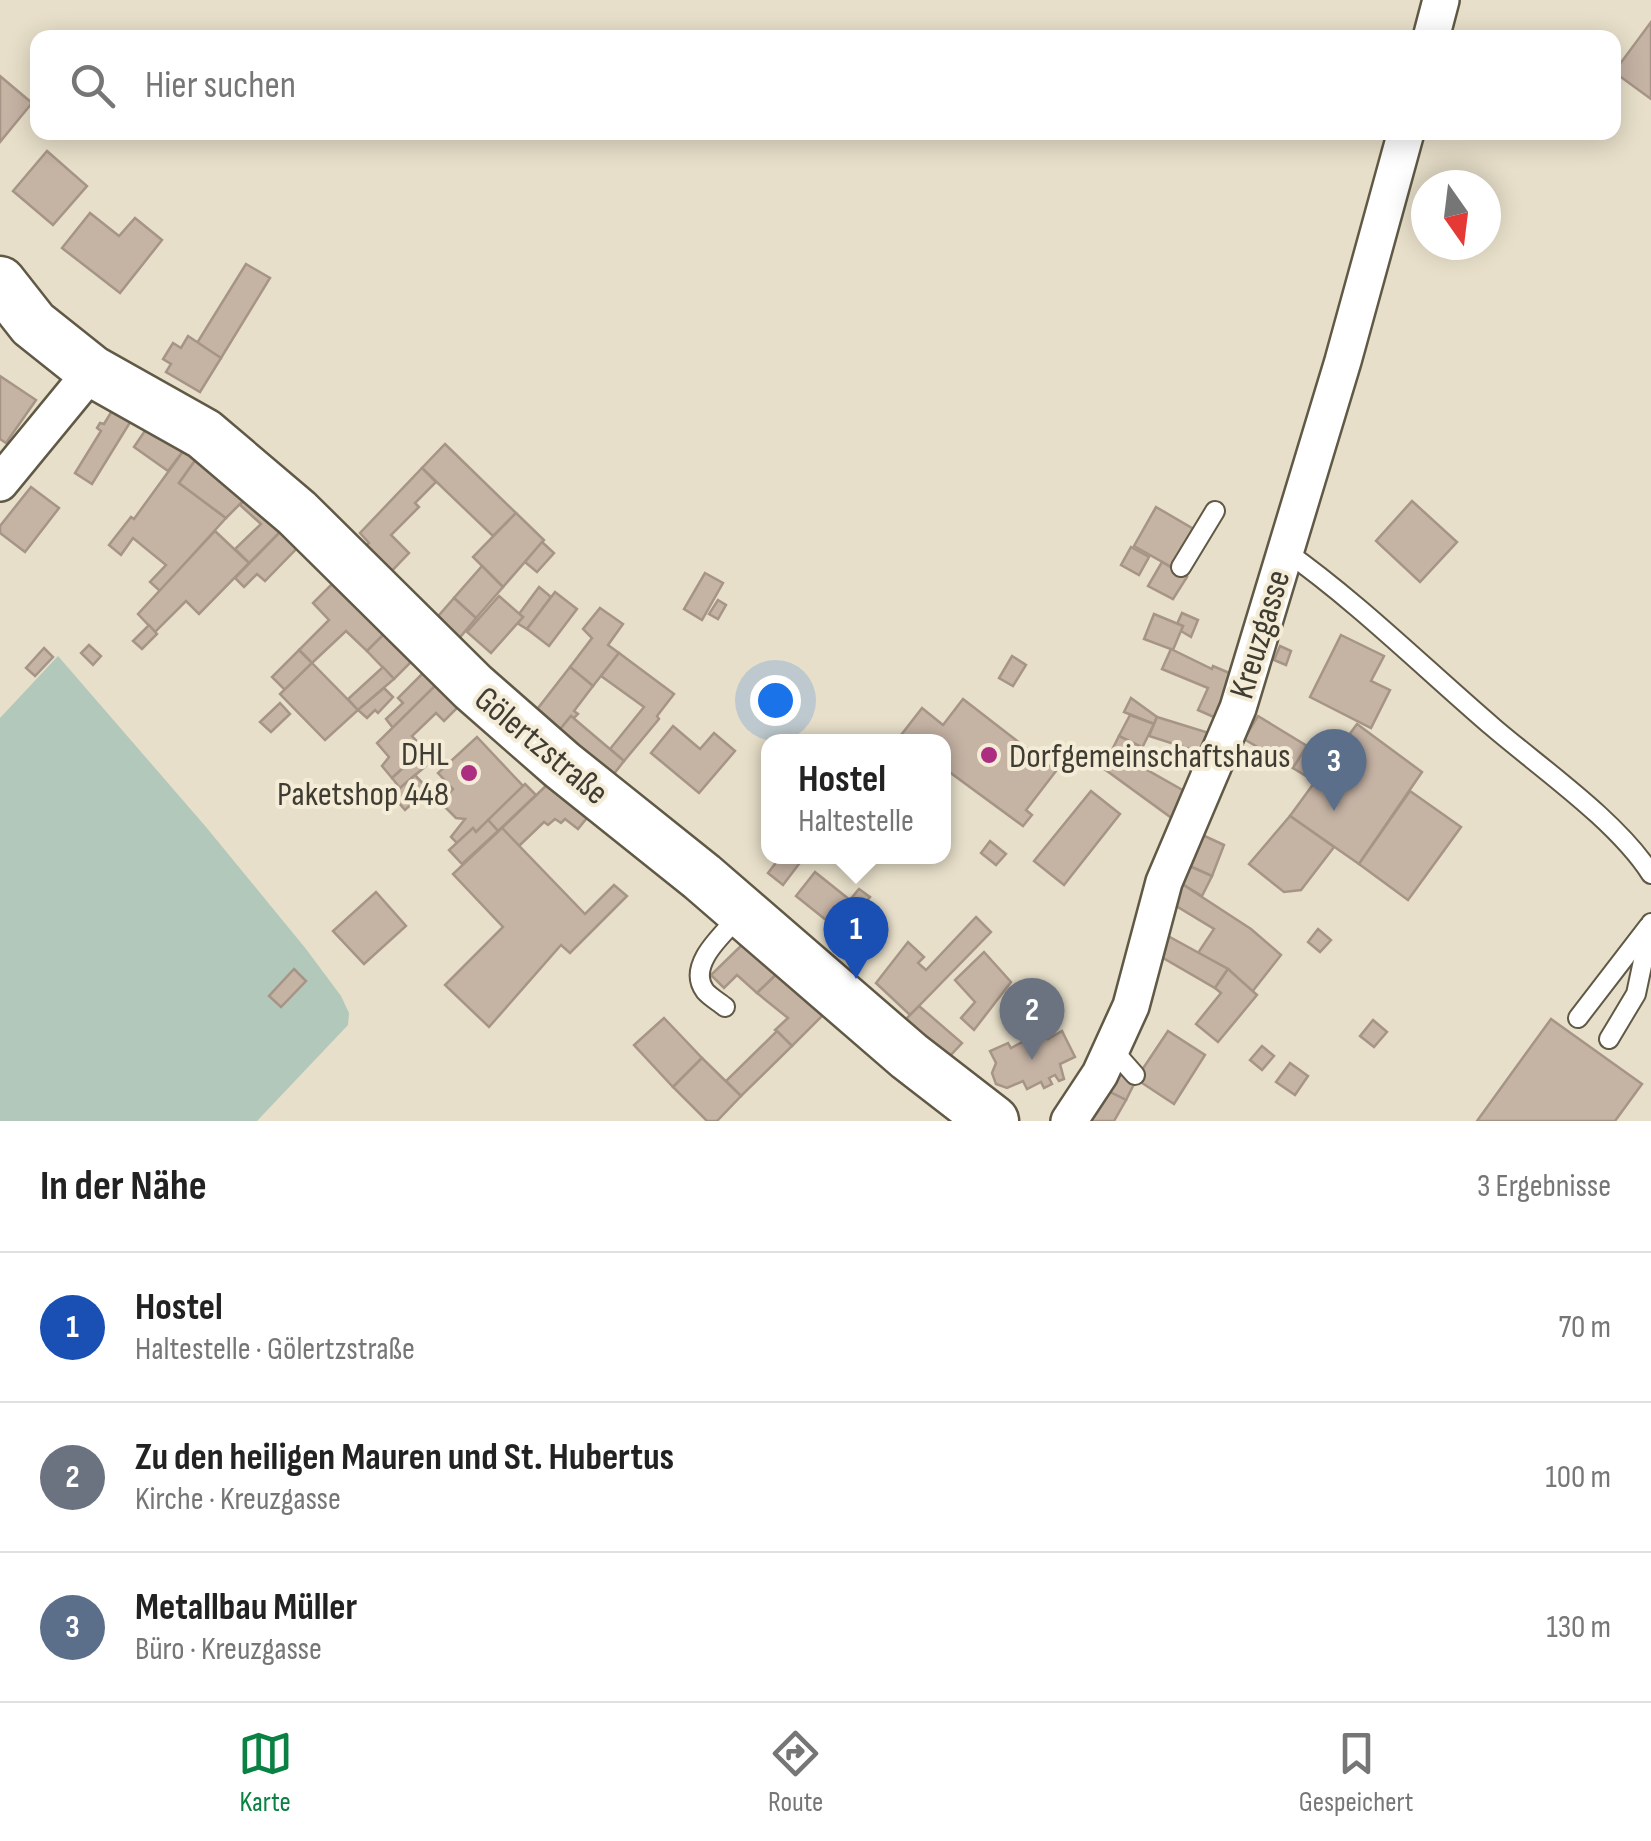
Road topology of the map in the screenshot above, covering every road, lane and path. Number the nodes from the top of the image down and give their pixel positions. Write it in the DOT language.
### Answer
graph roads {
  1 [pos="1442,0"];
  2 [pos="1434,30"];
  3 [pos="1404,140"];
  4 [pos="0,282"];
  5 [pos="17,323"];
  6 [pos="92,371"];
  7 [pos="0,484"];
  8 [pos="1215,510"];
  9 [pos="1284,549"];
  10 [pos="1181,567"];
  11 [pos="1651,874"];
  12 [pos="742,912"];
  13 [pos="1651,923"];
  14 [pos="725,1006"];
  15 [pos="1578,1018"];
  16 [pos="1610,1039"];
  17 [pos="993,1121"];
  18 [pos="1069,1121"];
  1 -- 2 [label="street"];
  3 -- 9 [label="street, Kreuzgasse"];
  4 -- 5 [label="street"];
  5 -- 6 [label="street, Gölertzstraße"];
  6 -- 7 [label="street"];
  6 -- 12 [label="street, Gölertzstraße"];
  8 -- 10 [label="lane"];
  9 -- 11 [label="lane"];
  9 -- 18 [label="street, Kreuzgasse"];
  12 -- 14 [label="lane"];
  12 -- 17 [label="street, Gölertzstraße"];
  13 -- 15 [label="lane"];
  13 -- 16 [label="lane"];
}
